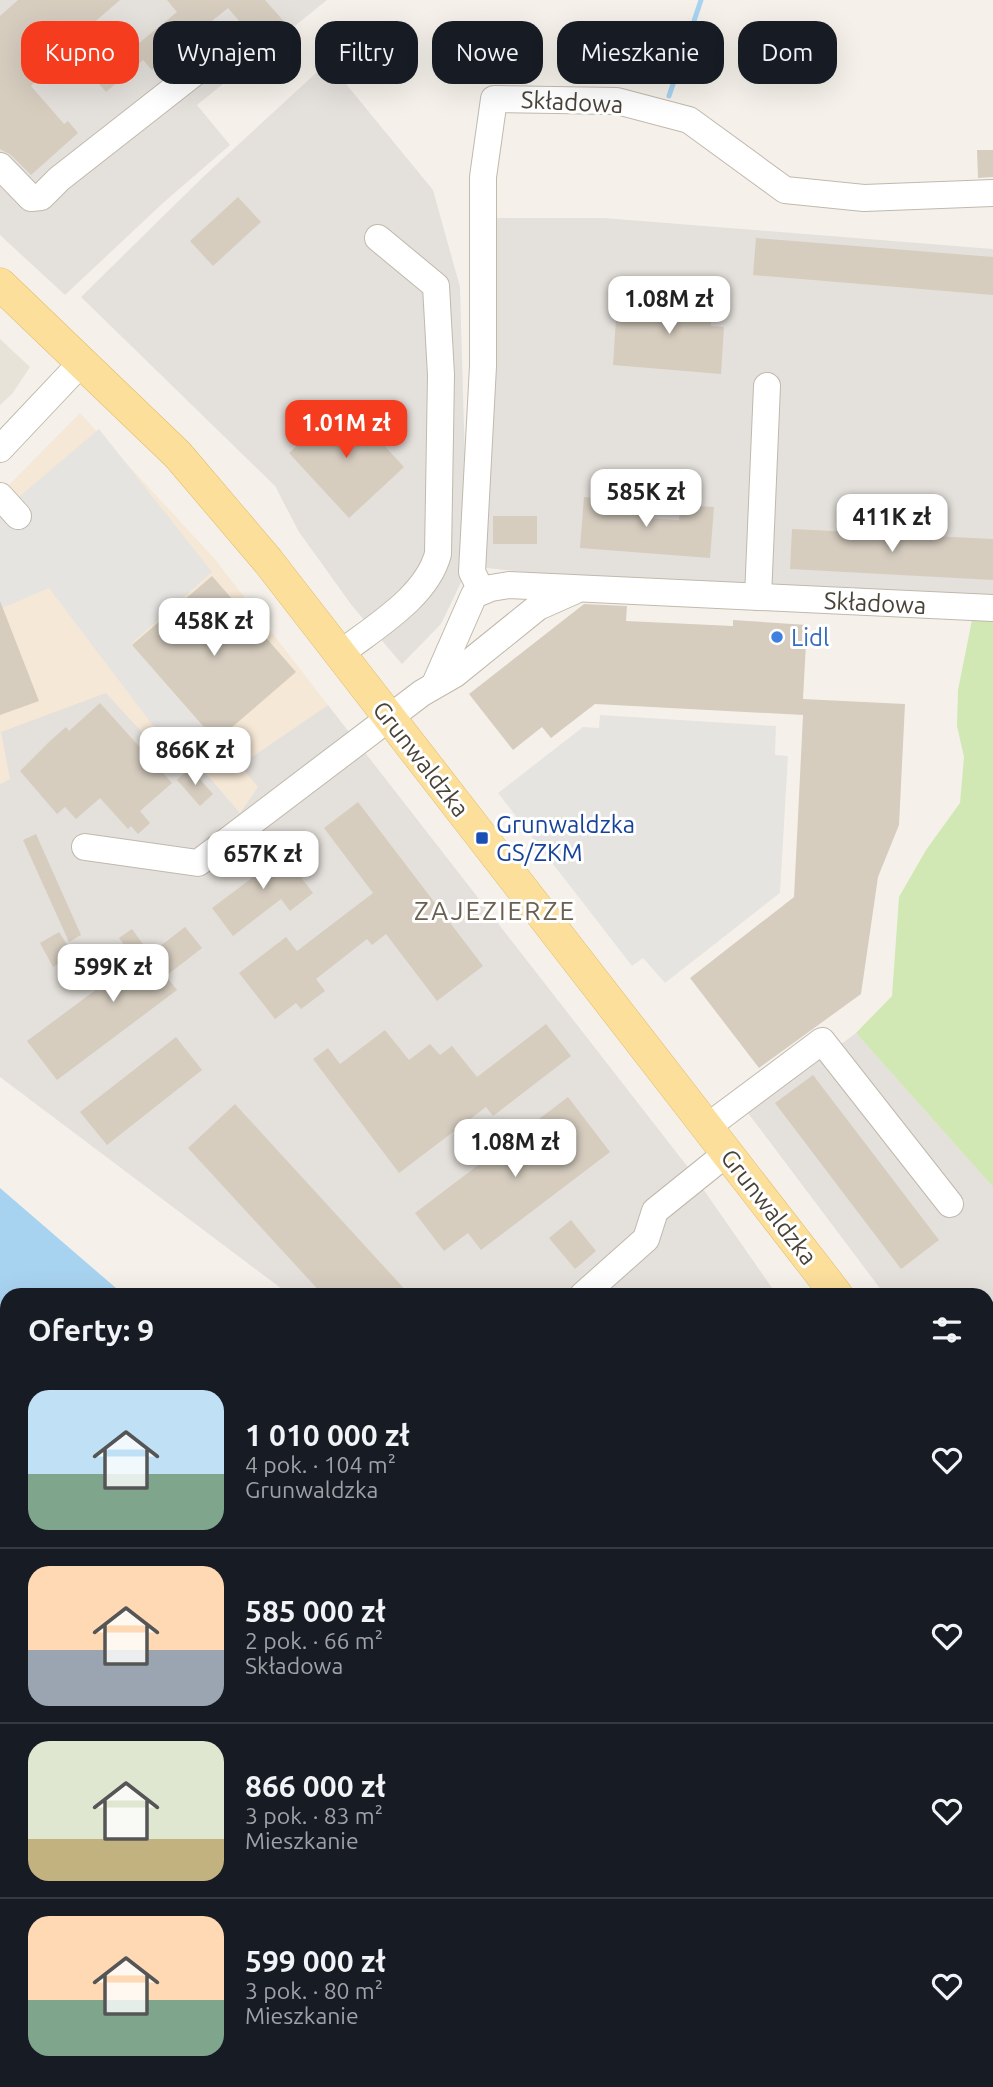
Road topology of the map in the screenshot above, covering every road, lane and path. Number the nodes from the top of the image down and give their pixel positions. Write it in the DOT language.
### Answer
graph roads {
  1 [pos="180,84"];
  2 [pos="0,166"];
  3 [pos="993,192"];
  4 [pos="378,238"];
  5 [pos="0,284"];
  6 [pos="83,361"];
  7 [pos="767,386"];
  8 [pos="0,449"];
  9 [pos="0,496"];
  10 [pos="18,516"];
  11 [pos="438,554"];
  12 [pos="586,587"];
  13 [pos="486,589"];
  14 [pos="758,597"];
  15 [pos="993,608"];
  16 [pos="462,620"];
  17 [pos="514,626"];
  18 [pos="493,643"];
  19 [pos="340,654"];
  20 [pos="435,684"];
  21 [pos="390,718"];
  22 [pos="85,847"];
  23 [pos="707,1127"];
  24 [pos="727,1153"];
  25 [pos="950,1204"];
  26 [pos="591,1288"];
  27 [pos="832,1288"];
  1 -- 2 [label="street"];
  3 -- 13 [label="street, Składowa"];
  4 -- 11 [label="street"];
  5 -- 6 [label="main road, Grunwaldzka"];
  6 -- 8 [label="street"];
  6 -- 19 [label="main road, Grunwaldzka"];
  7 -- 14 [label="street"];
  9 -- 10 [label="street"];
  11 -- 13 [label="street"];
  11 -- 19 [label="street"];
  12 -- 13 [label="street, Składowa"];
  12 -- 14 [label="street, Składowa"];
  12 -- 17 [label="street, Składowa"];
  13 -- 16 [label="street"];
  13 -- 17 [label="street, Składowa"];
  14 -- 15 [label="street, Składowa"];
  16 -- 18 [label="street"];
  16 -- 20 [label="street"];
  17 -- 18 [label="street, Składowa"];
  18 -- 20 [label="street, Składowa"];
  19 -- 21 [label="main road, Grunwaldzka"];
  20 -- 21 [label="street, Składowa"];
  21 -- 22 [label="street, Składowa"];
  21 -- 23 [label="main road, Grunwaldzka"];
  23 -- 24 [label="main road, Grunwaldzka"];
  23 -- 25 [label="street"];
  24 -- 26 [label="street"];
  24 -- 27 [label="main road, Grunwaldzka"];
}
